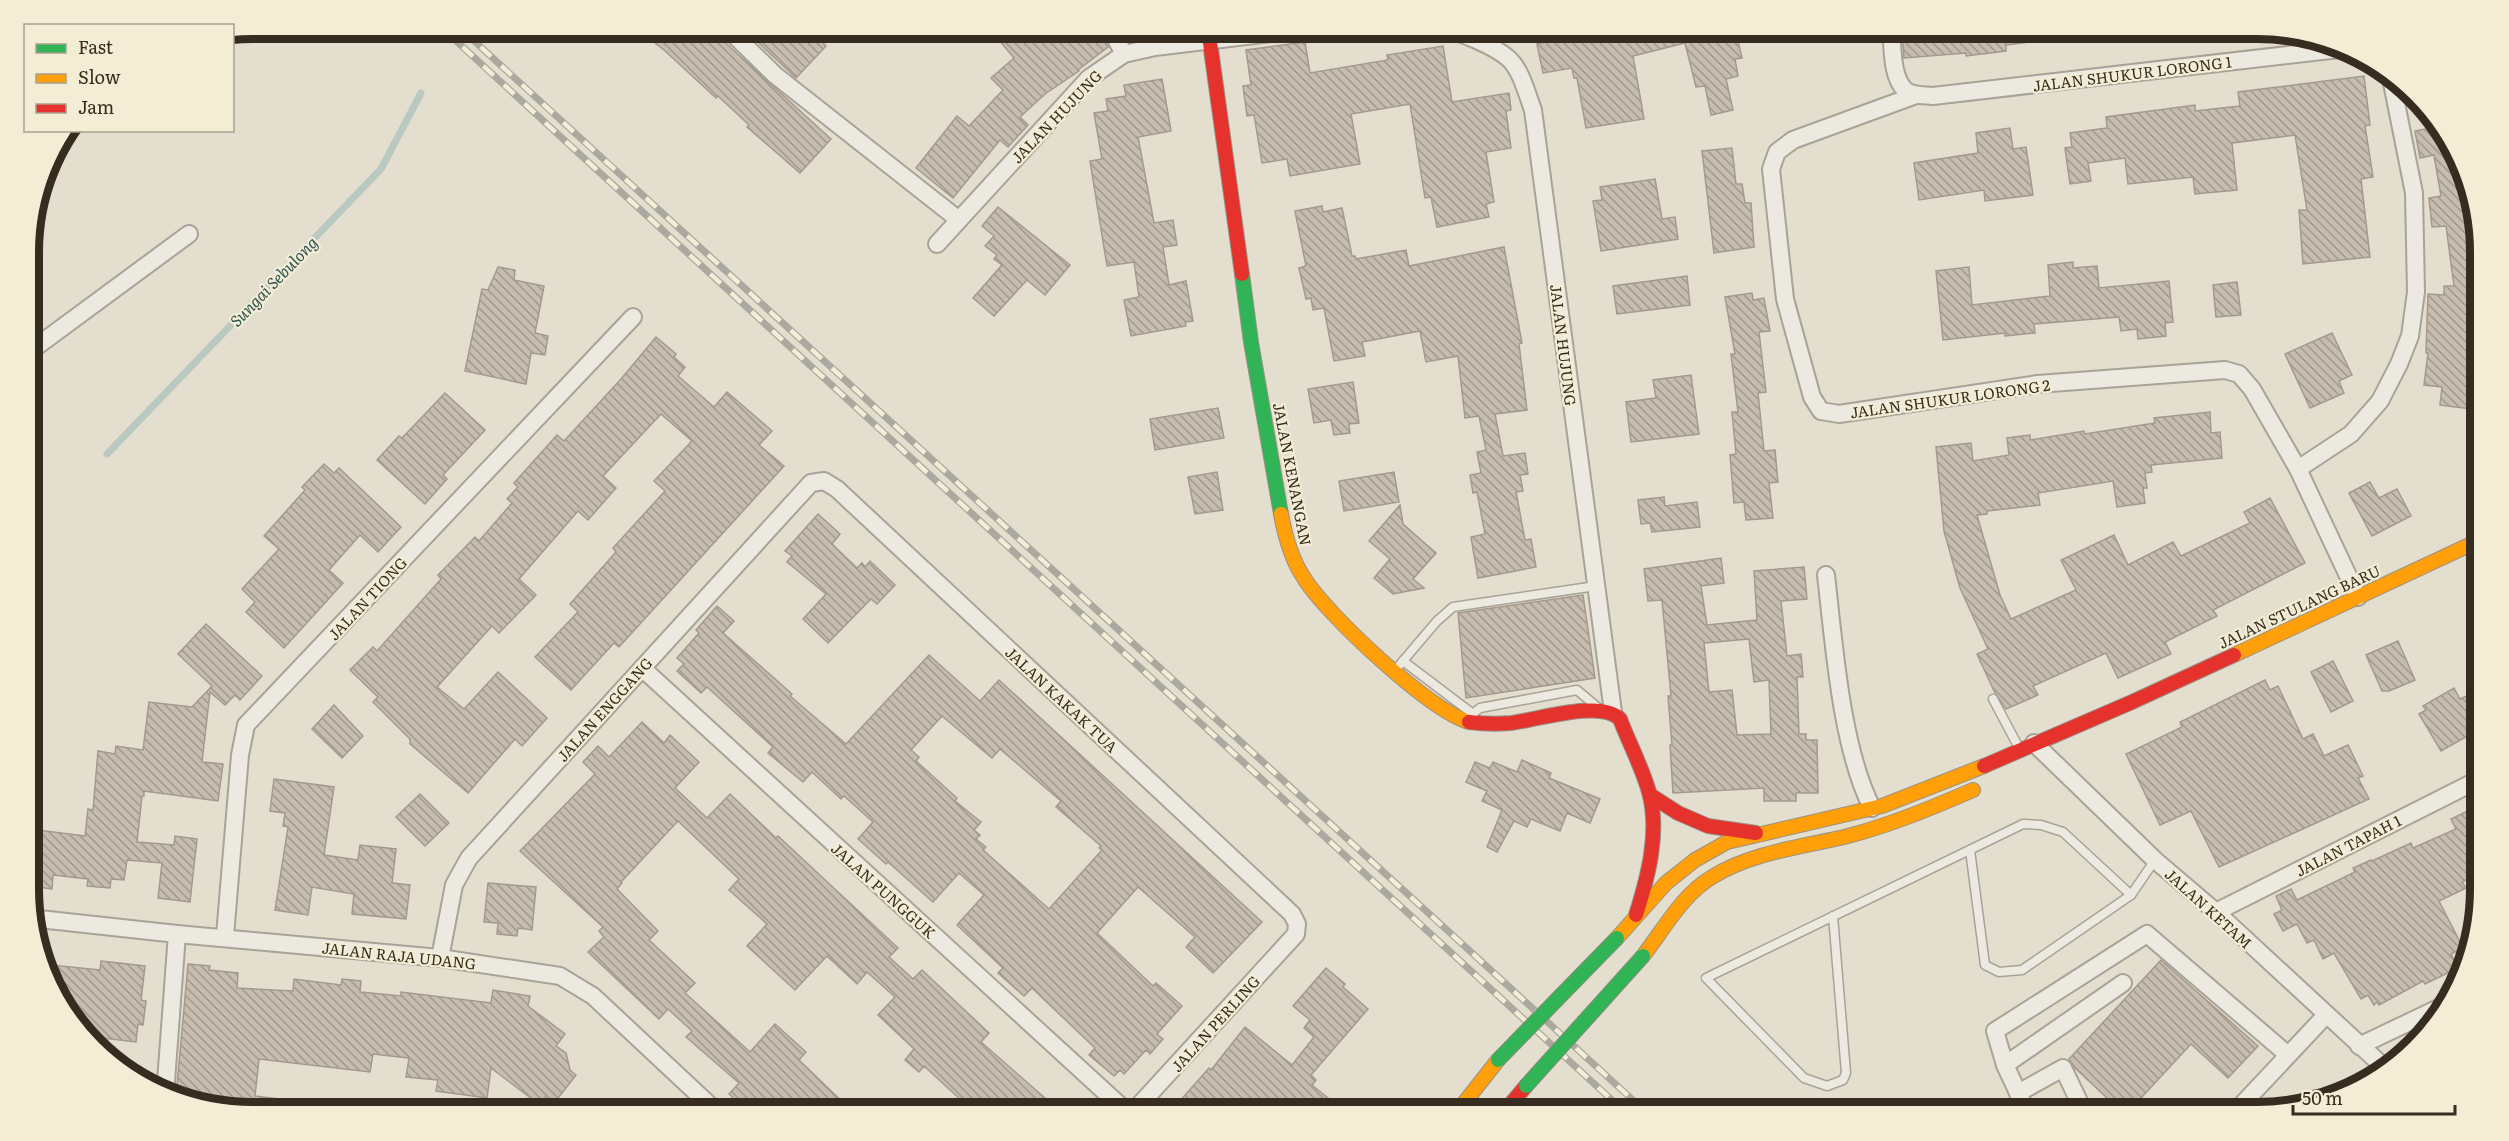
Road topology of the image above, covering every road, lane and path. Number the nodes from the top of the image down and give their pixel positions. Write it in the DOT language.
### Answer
graph roads {
  1 [pos="738,39"];
  2 [pos="1116,39"];
  3 [pos="1187,39"];
  4 [pos="1209,39"];
  5 [pos="1470,39"];
  6 [pos="1892,39"];
  7 [pos="2327,50"];
  8 [pos="1124,54"];
  9 [pos="2393,88"];
  10 [pos="1916,95"];
  11 [pos="959,220"];
  12 [pos="189,234"];
  13 [pos="937,244"];
  14 [pos="633,317"];
  15 [pos="39,345"];
  16 [pos="2298,469"];
  17 [pos="811,483"];
  18 [pos="2470,544"];
  19 [pos="1826,575"];
  20 [pos="1596,586"];
  21 [pos="2358,597"];
  22 [pos="1399,666"];
  23 [pos="642,668"];
  24 [pos="1993,699"];
  25 [pos="1607,712"];
  26 [pos="1469,718"];
  27 [pos="2034,751"];
  28 [pos="2470,784"];
  29 [pos="1984,785"];
  30 [pos="1650,795"];
  31 [pos="1872,808"];
  32 [pos="1763,834"];
  33 [pos="1970,850"];
  34 [pos="2155,860"];
  35 [pos="2131,895"];
  36 [pos="2216,912"];
  37 [pos="1833,916"];
  38 [pos="1635,918"];
  39 [pos="41,919"];
  40 [pos="177,934"];
  41 [pos="1296,934"];
  42 [pos="225,936"];
  43 [pos="440,958"];
  44 [pos="2123,983"];
  45 [pos="2432,1011"];
  46 [pos="2326,1015"];
  47 [pos="2359,1046"];
  48 [pos="2288,1055"];
  49 [pos="2379,1064"];
  50 [pos="2005,1065"];
  51 [pos="166,1084"];
  52 [pos="2018,1093"];
  53 [pos="706,1102"];
  54 [pos="1116,1102"];
  55 [pos="1142,1102"];
  56 [pos="1465,1102"];
  57 [pos="1513,1102"];
  58 [pos="2022,1102"];
  59 [pos="2080,1102"];
  60 [pos="2244,1102"];
  1 -- 11 [label="street"];
  2 -- 8 [label="street"];
  3 -- 8 [label="street, JALAN HUJUNG"];
  4 -- 22 [label="main road, JALAN KENANGAN"];
  5 -- 20 [label="street, JALAN HUJUNG"];
  6 -- 10 [label="street"];
  7 -- 10 [label="street, JALAN SHUKUR LORONG 1"];
  8 -- 11 [label="street, JALAN HUJUNG"];
  9 -- 16 [label="street"];
  10 -- 16 [label="street, JALAN SHUKUR LORONG 2"];
  11 -- 13 [label="street, JALAN HUJUNG"];
  12 -- 15 [label="street"];
  14 -- 42 [label="street, JALAN TIONG"];
  16 -- 21 [label="street"];
  17 -- 23 [label="street, JALAN ENGGANG"];
  17 -- 41 [label="street, JALAN KAKAK TUA"];
  18 -- 21 [label="main road, JALAN STULANG BARU"];
  19 -- 31 [label="street"];
  20 -- 22 [label="lane"];
  20 -- 25 [label="street, JALAN HUJUNG"];
  21 -- 27 [label="main road, JALAN STULANG BARU"];
  22 -- 26 [label="main road, JALAN KENANGAN"];
  23 -- 43 [label="street, JALAN ENGGANG"];
  23 -- 54 [label="street, JALAN PUNGGUK"];
  24 -- 27 [label="lane"];
  25 -- 26 [label="main road, JALAN KENANGAN"];
  25 -- 26 [label="lane"];
  25 -- 30 [label="main road"];
  27 -- 31 [label="main road, JALAN STULANG BARU"];
  27 -- 34 [label="street, JALAN KETAM"];
  28 -- 36 [label="street, JALAN TAPAH 1"];
  29 -- 57 [label="main road, bridge"];
  30 -- 32 [label="main road"];
  30 -- 38 [label="main road"];
  31 -- 32 [label="main road, JALAN STULANG BARU"];
  32 -- 38 [label="main road, JALAN STULANG BARU"];
  33 -- 35 [label="lane"];
  33 -- 35 [label="lane"];
  33 -- 37 [label="lane"];
  34 -- 35 [label="lane"];
  34 -- 36 [label="street, JALAN KETAM"];
  36 -- 46 [label="street, JALAN KETAM"];
  37 -- 37 [label="lane"];
  38 -- 56 [label="main road, JALAN STULANG BARU, bridge"];
  39 -- 40 [label="street, JALAN RAJA UDANG"];
  40 -- 42 [label="street, JALAN RAJA UDANG"];
  40 -- 51 [label="street"];
  41 -- 55 [label="street, JALAN PERLING"];
  42 -- 43 [label="street, JALAN RAJA UDANG"];
  43 -- 53 [label="street, JALAN RAJA UDANG"];
  44 -- 50 [label="street"];
  45 -- 47 [label="street"];
  46 -- 47 [label="street, JALAN KETAM"];
  46 -- 48 [label="street"];
  47 -- 49 [label="street, JALAN KETAM"];
  48 -- 50 [label="street"];
  48 -- 60 [label="street"];
  50 -- 52 [label="street"];
  52 -- 58 [label="street"];
  52 -- 59 [label="street"];
}
